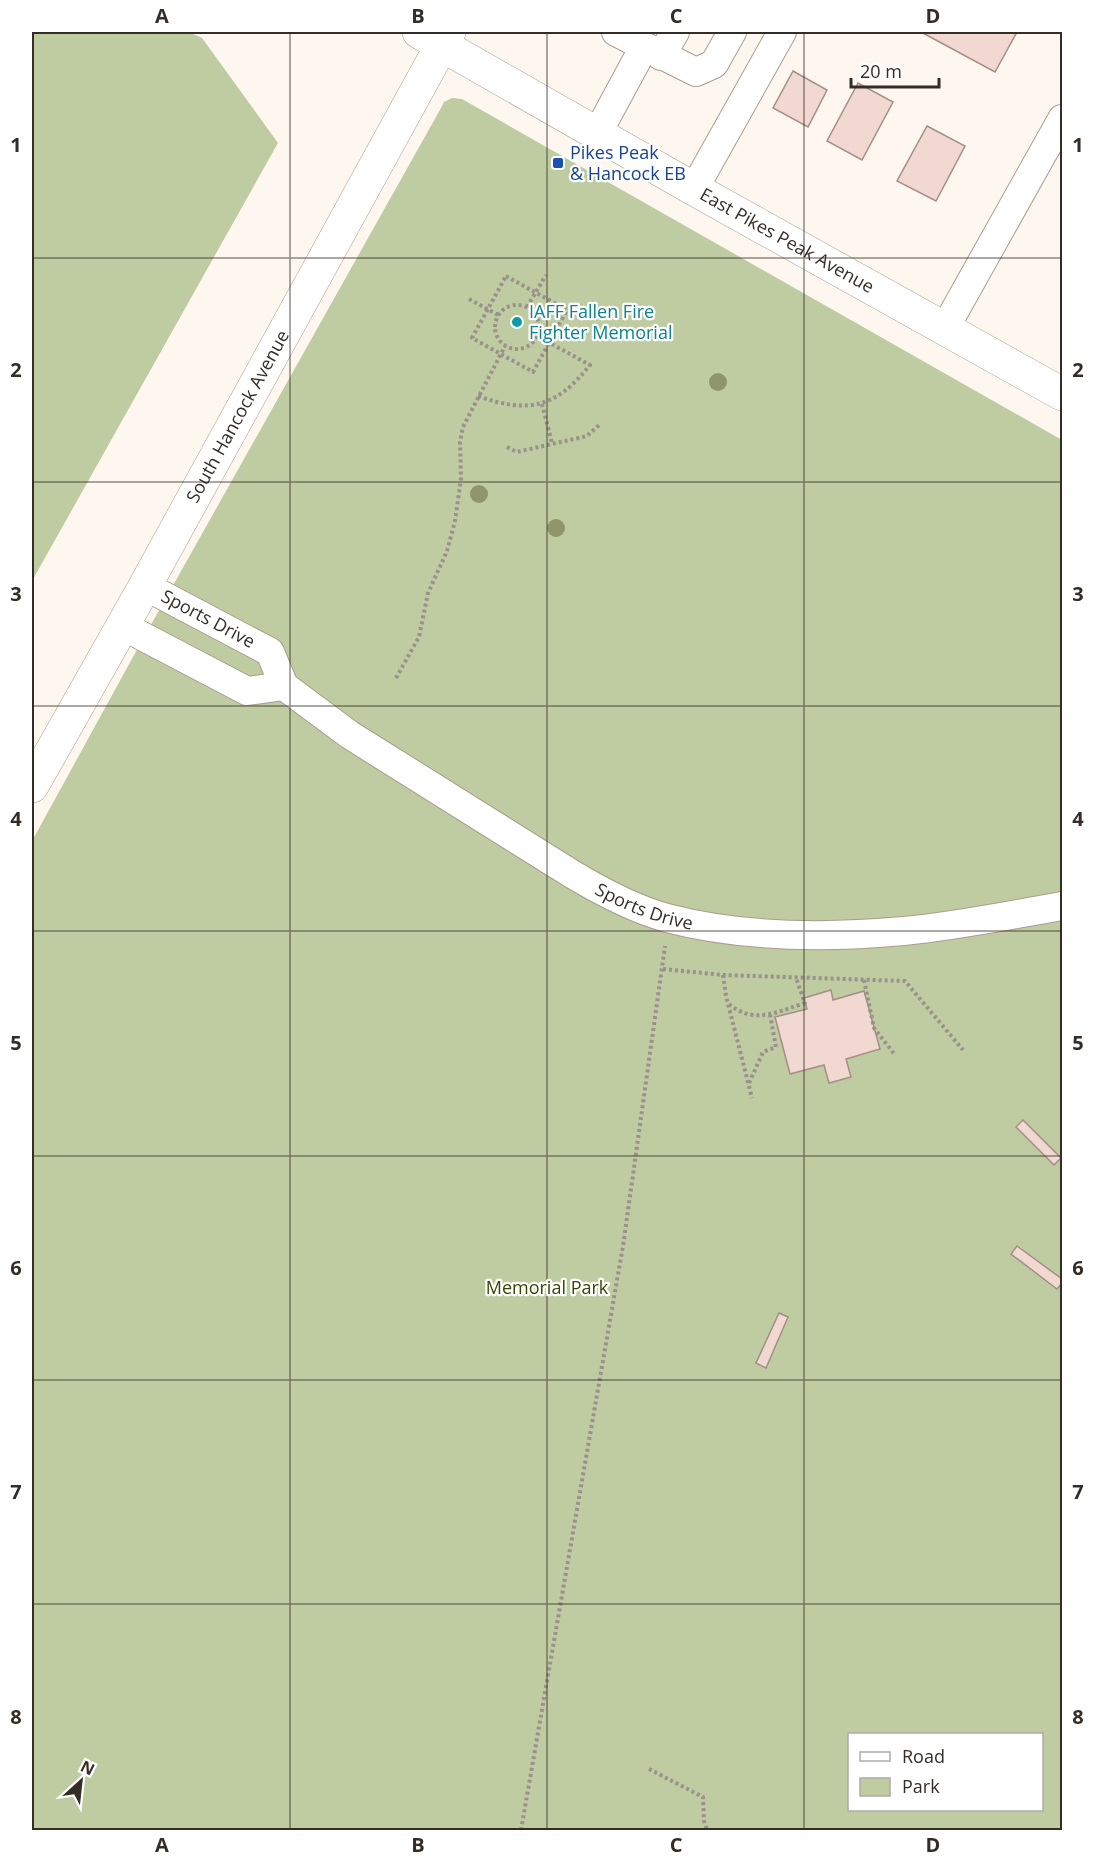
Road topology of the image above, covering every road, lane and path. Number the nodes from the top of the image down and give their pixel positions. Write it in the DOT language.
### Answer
graph roads {
  1 [pos="616,32"];
  2 [pos="675,32"];
  3 [pos="732,32"];
  4 [pos="782,32"];
  5 [pos="436,36"];
  6 [pos="652,51"];
  7 [pos="1062,119"];
  8 [pos="597,134"];
  9 [pos="694,189"];
  10 [pos="546,275"];
  11 [pos="535,293"];
  12 [pos="469,299"];
  13 [pos="527,307"];
  14 [pos="487,309"];
  15 [pos="498,315"];
  16 [pos="945,328"];
  17 [pos="537,336"];
  18 [pos="549,342"];
  19 [pos="506,346"];
  20 [pos="501,354"];
  21 [pos="1062,394"];
  22 [pos="478,396"];
  23 [pos="542,404"];
  24 [pos="599,425"];
  25 [pos="552,443"];
  26 [pos="507,447"];
  27 [pos="145,586"];
  28 [pos="123,626"];
  29 [pos="396,678"];
  30 [pos="284,686"];
  31 [pos="32,786"];
  32 [pos="1062,906"];
  33 [pos="667,918"];
  34 [pos="663,969"];
  35 [pos="723,975"];
  36 [pos="796,978"];
  37 [pos="864,980"];
  38 [pos="728,1003"];
  39 [pos="770,1015"];
  40 [pos="963,1050"];
  41 [pos="895,1055"];
  42 [pos="748,1083"];
  43 [pos="752,1098"];
  44 [pos="649,1769"];
  45 [pos="521,1830"];
  46 [pos="707,1830"];
  1 -- 6 [label="street"];
  2 -- 6 [label="street"];
  3 -- 6 [label="street"];
  4 -- 9 [label="street"];
  5 -- 8 [label="main road, East Pikes Peak Avenue"];
  5 -- 27 [label="main road, South Hancock Avenue"];
  6 -- 8 [label="street"];
  7 -- 16 [label="street"];
  8 -- 9 [label="main road, East Pikes Peak Avenue"];
  9 -- 16 [label="main road, East Pikes Peak Avenue"];
  10 -- 11 [label="path"];
  11 -- 13 [label="path"];
  11 -- 14 [label="path"];
  11 -- 18 [label="path"];
  12 -- 14 [label="path"];
  13 -- 15 [label="path"];
  13 -- 17 [label="path"];
  14 -- 15 [label="path"];
  14 -- 20 [label="path"];
  15 -- 19 [label="path"];
  16 -- 21 [label="main road, East Pikes Peak Avenue"];
  17 -- 18 [label="path"];
  17 -- 19 [label="path"];
  18 -- 20 [label="path"];
  18 -- 23 [label="path"];
  19 -- 20 [label="path"];
  20 -- 22 [label="path"];
  22 -- 23 [label="path"];
  22 -- 29 [label="path"];
  23 -- 25 [label="path"];
  24 -- 25 [label="path"];
  25 -- 26 [label="path"];
  27 -- 28 [label="main road, South Hancock Avenue"];
  27 -- 30 [label="street, Sports Drive"];
  28 -- 30 [label="street"];
  28 -- 31 [label="main road, South Hancock Avenue"];
  30 -- 33 [label="street, Sports Drive"];
  32 -- 33 [label="street, Sports Drive"];
  33 -- 34 [label="path"];
  34 -- 35 [label="path"];
  34 -- 45 [label="path"];
  35 -- 36 [label="path"];
  35 -- 38 [label="path"];
  36 -- 37 [label="path"];
  36 -- 39 [label="path"];
  37 -- 40 [label="path"];
  37 -- 41 [label="path"];
  38 -- 39 [label="path"];
  38 -- 42 [label="path"];
  39 -- 42 [label="path"];
  42 -- 43 [label="path"];
  44 -- 46 [label="path"];
}
